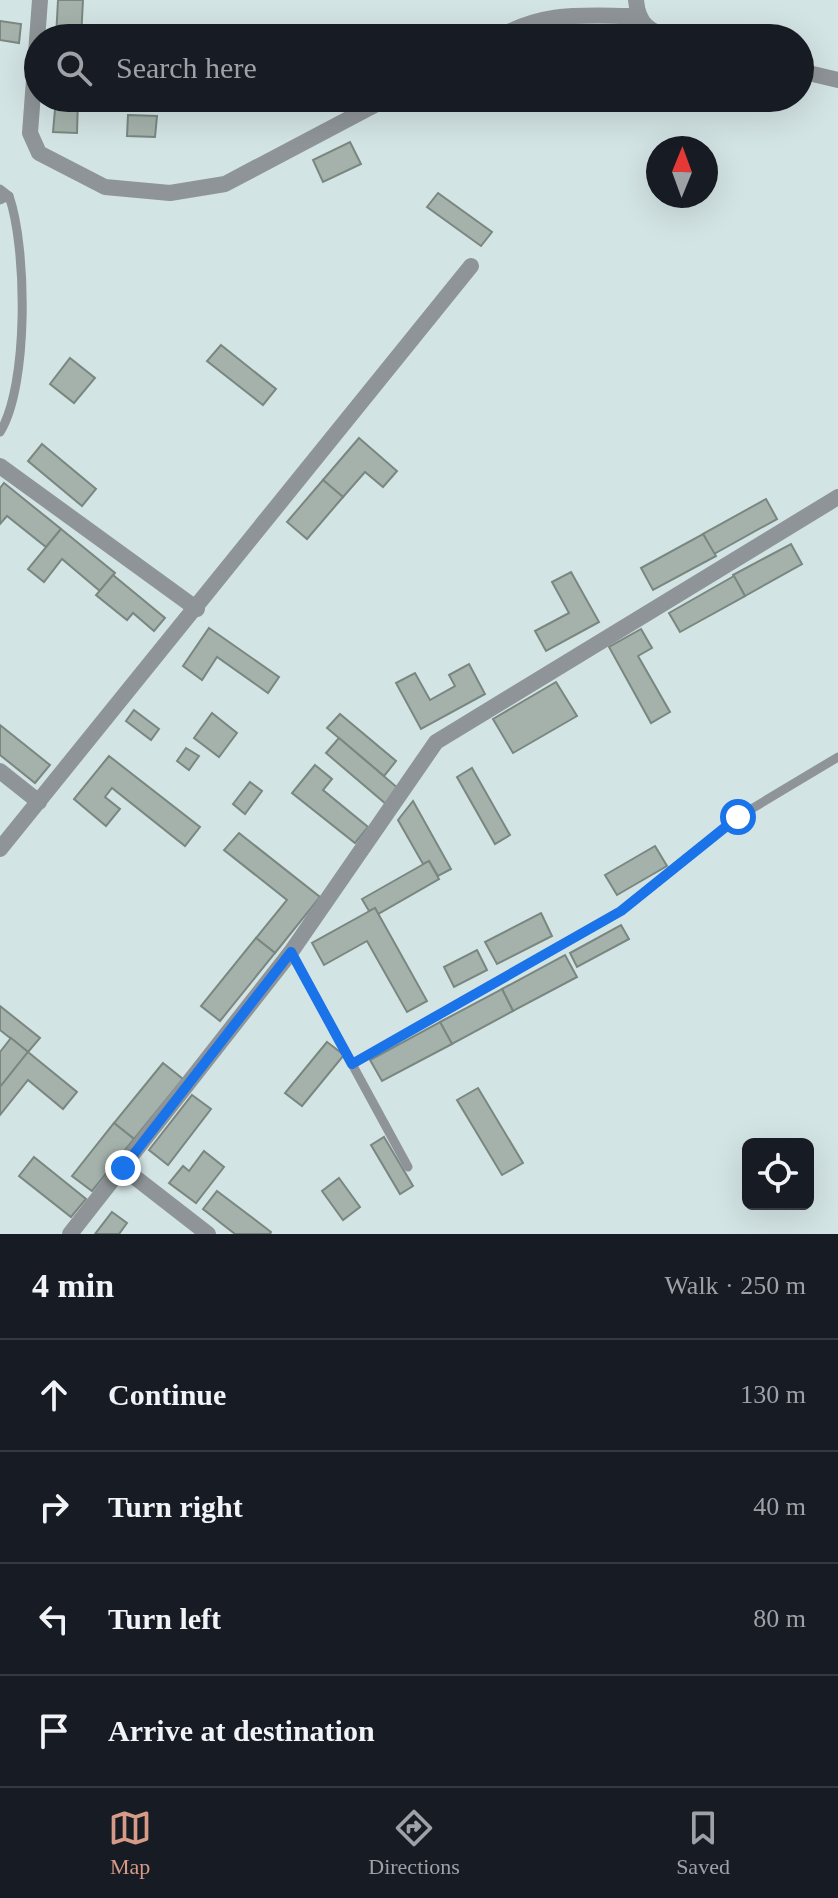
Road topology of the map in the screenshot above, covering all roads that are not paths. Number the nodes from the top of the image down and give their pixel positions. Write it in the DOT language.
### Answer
graph roads {
  1 [pos="40,0"];
  2 [pos="637,8"];
  3 [pos="38,24"];
  4 [pos="521,24"];
  5 [pos="814,74"];
  6 [pos="838,80"];
  7 [pos="32,112"];
  8 [pos="361,112"];
  9 [pos="0,189"];
  10 [pos="5,198"];
  11 [pos="471,266"];
  12 [pos="0,432"];
  13 [pos="0,466"];
  14 [pos="838,497"];
  15 [pos="197,609"];
  16 [pos="838,757"];
  17 [pos="0,771"];
  18 [pos="39,802"];
  19 [pos="0,849"];
  20 [pos="291,952"];
  21 [pos="352,1064"];
  22 [pos="408,1167"];
  23 [pos="123,1168"];
  24 [pos="70,1234"];
  25 [pos="208,1234"];
  1 -- 3 [label="street"];
  2 -- 4 [label="street"];
  5 -- 6 [label="street"];
  7 -- 8 [label="street"];
  9 -- 10 [label="lane"];
  10 -- 12 [label="lane"];
  11 -- 15 [label="street"];
  13 -- 15 [label="street"];
  14 -- 20 [label="street"];
  15 -- 18 [label="street"];
  16 -- 21 [label="lane"];
  17 -- 18 [label="street"];
  18 -- 19 [label="street"];
  20 -- 21 [label="lane"];
  20 -- 23 [label="street"];
  21 -- 22 [label="lane"];
  23 -- 24 [label="street"];
  23 -- 25 [label="street"];
}
